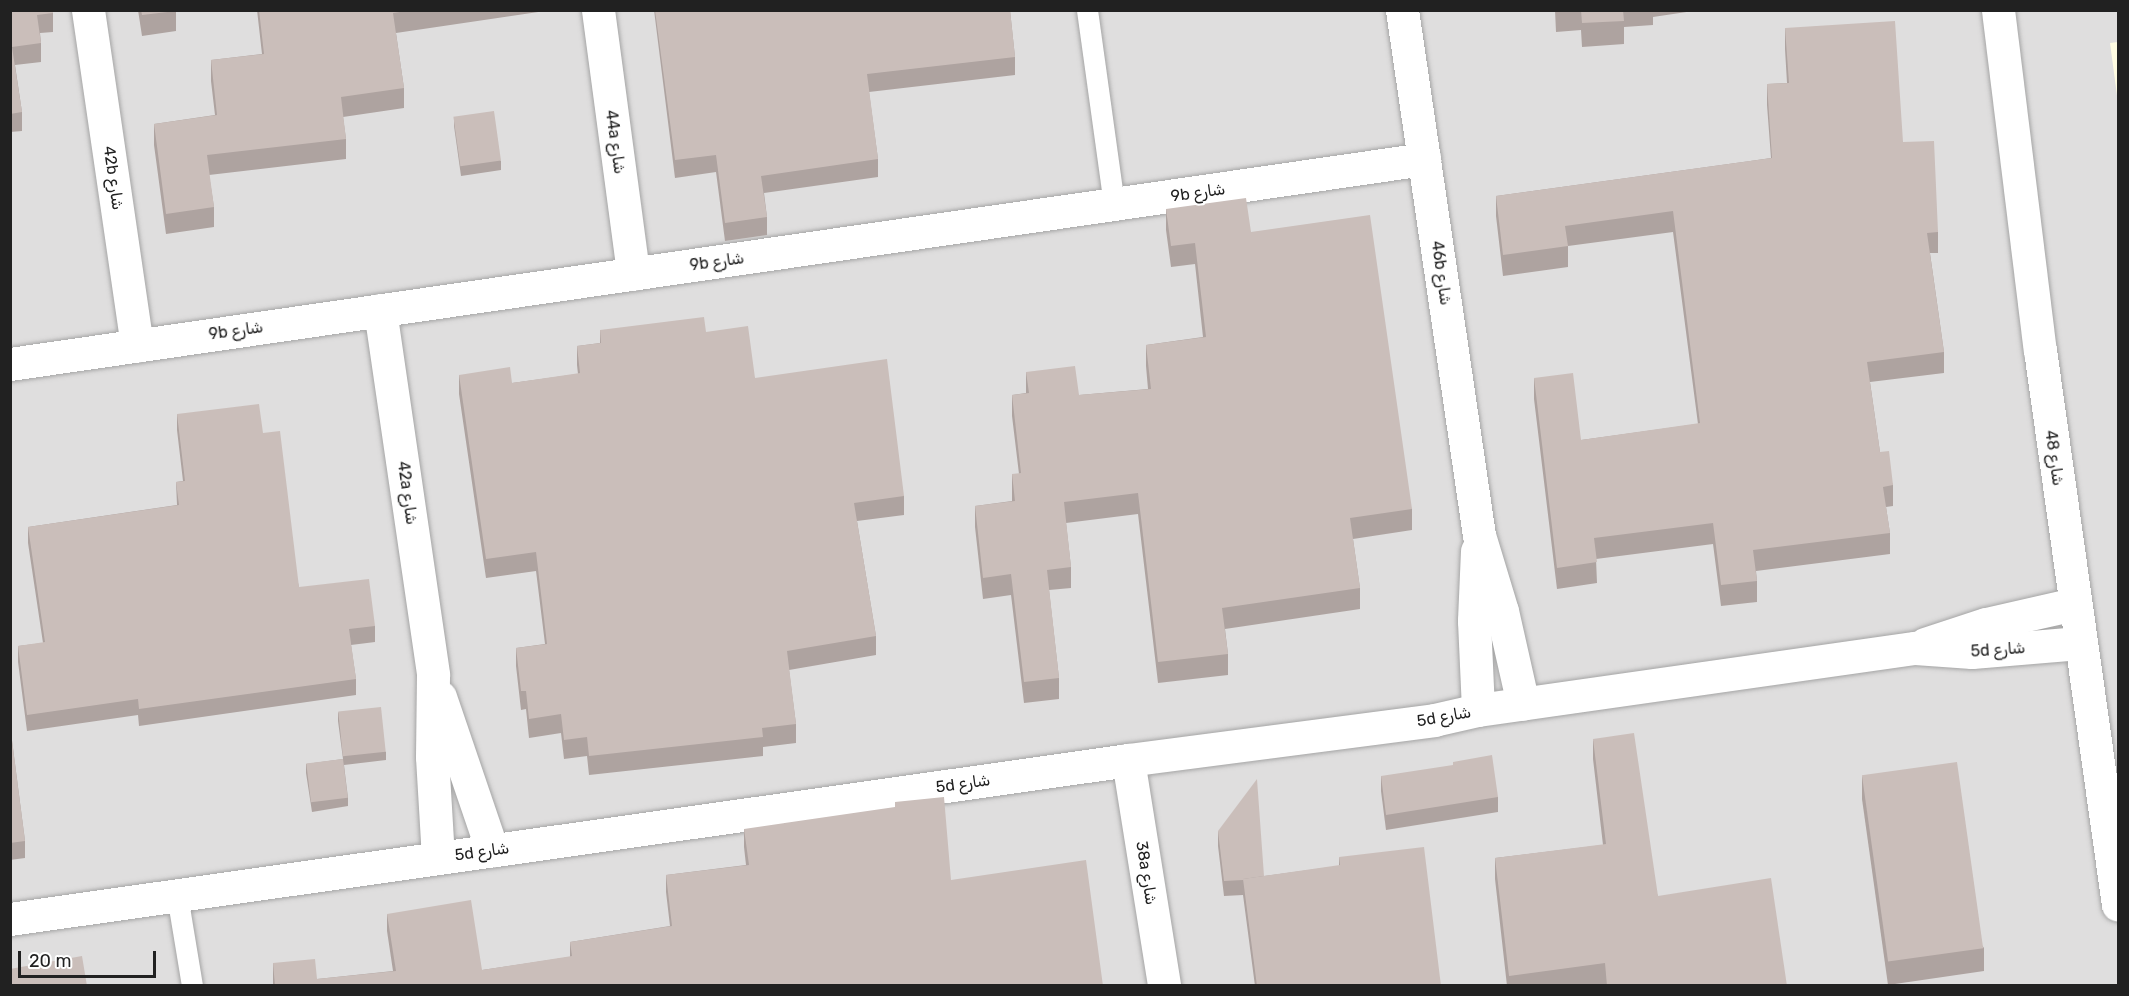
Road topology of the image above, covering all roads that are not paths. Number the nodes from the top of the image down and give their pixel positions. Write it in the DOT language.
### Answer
graph roads {
  1 [pos="88,10"];
  2 [pos="598,10"];
  3 [pos="1087,10"];
  4 [pos="1402,10"];
  5 [pos="1998,10"];
  6 [pos="1424,159"];
  7 [pos="1114,204"];
  8 [pos="633,274"];
  9 [pos="380,310"];
  10 [pos="138,345"];
  11 [pos="10,364"];
  12 [pos="1479,535"];
  13 [pos="2074,604"];
  14 [pos="2080,643"];
  15 [pos="1915,648"];
  16 [pos="433,675"];
  17 [pos="1523,704"];
  18 [pos="1478,710"];
  19 [pos="1128,760"];
  20 [pos="492,850"];
  21 [pos="438,858"];
  22 [pos="177,895"];
  23 [pos="2118,905"];
  24 [pos="10,919"];
  25 [pos="192,986"];
  26 [pos="1164,986"];
  1 -- 10 [label="street, 42b شارع"];
  2 -- 8 [label="street, 44a شارع"];
  3 -- 7 [label="lane"];
  4 -- 6 [label="street, 46b شارع"];
  5 -- 13 [label="street, شارع 48"];
  6 -- 7 [label="street, 9b شارع"];
  6 -- 12 [label="street, 46b شارع"];
  7 -- 8 [label="street, 9b شارع"];
  8 -- 9 [label="street, 9b شارع"];
  9 -- 10 [label="street, 9b شارع"];
  9 -- 16 [label="street, 42a شارع"];
  10 -- 11 [label="street, 9b شارع"];
  12 -- 17 [label="street, 46b شارع"];
  12 -- 18 [label="street, 46b شارع"];
  13 -- 14 [label="street, شارع 48"];
  13 -- 15 [label="street, 5d شارع"];
  14 -- 15 [label="street, 5d شارع"];
  14 -- 23 [label="street, شارع 48"];
  15 -- 17 [label="street, 5d شارع"];
  16 -- 20 [label="street, 42a شارع"];
  16 -- 21 [label="street, 42a شارع"];
  17 -- 18 [label="street, 5d شارع"];
  18 -- 19 [label="street, 5d شارع"];
  19 -- 20 [label="street, 5d شارع"];
  19 -- 26 [label="street, 38a شارع"];
  20 -- 21 [label="street, 5d شارع"];
  21 -- 22 [label="street, 5d شارع"];
  22 -- 24 [label="street, 5d شارع"];
  22 -- 25 [label="lane"];
}
